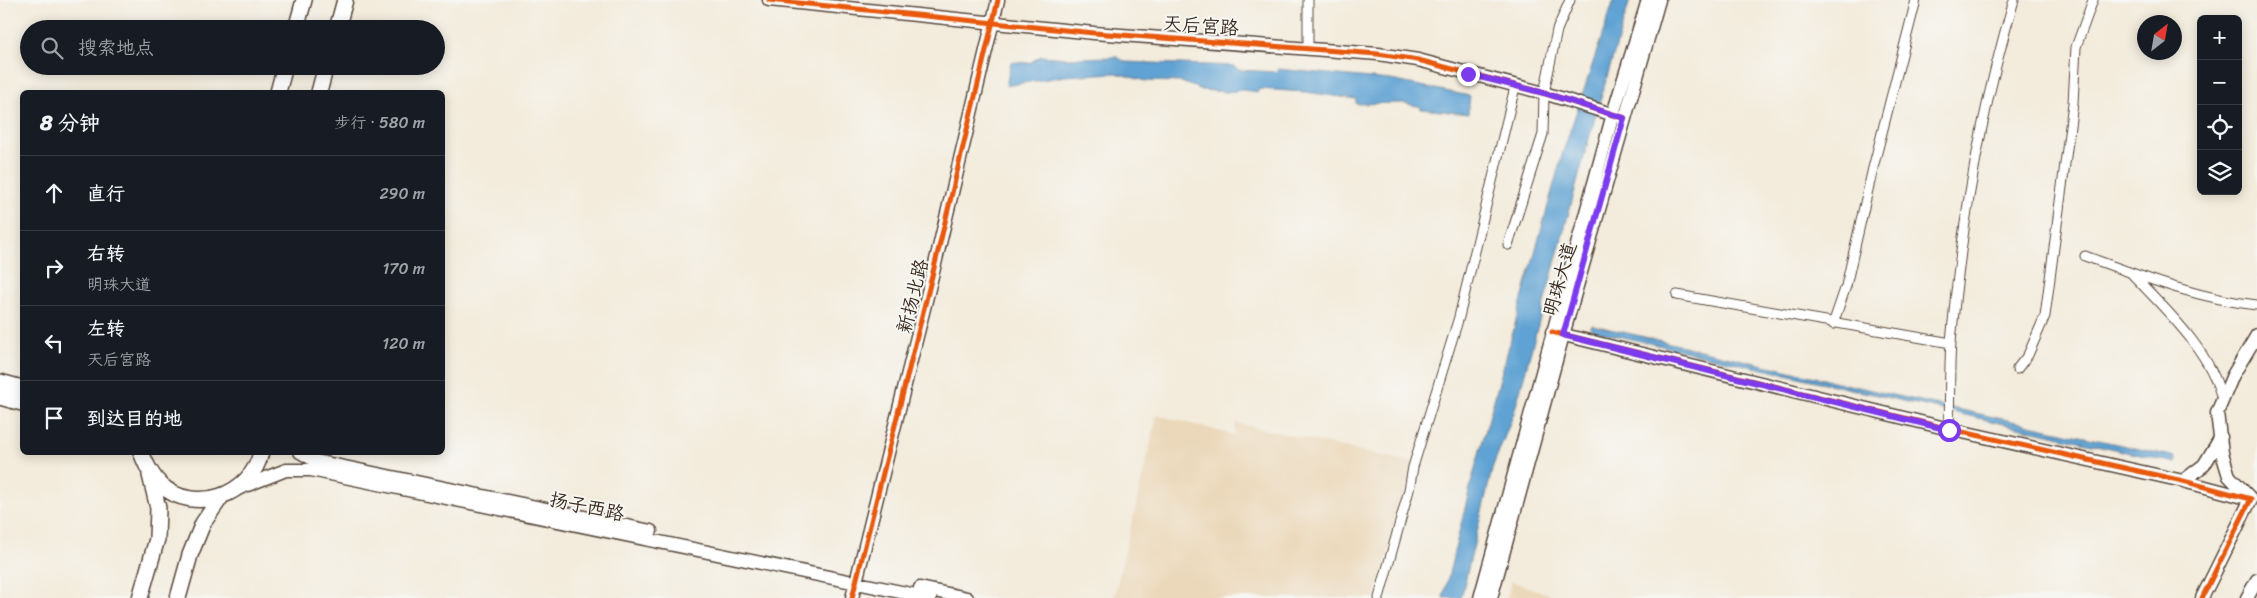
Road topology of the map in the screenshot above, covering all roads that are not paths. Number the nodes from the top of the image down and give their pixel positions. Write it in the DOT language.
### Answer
graph roads {
  1 [pos="304,0"];
  2 [pos="345,0"];
  3 [pos="769,0"];
  4 [pos="998,0"];
  5 [pos="1308,0"];
  6 [pos="1570,0"];
  7 [pos="1648,0"];
  8 [pos="1659,0"];
  9 [pos="1916,0"];
  10 [pos="2014,0"];
  11 [pos="2093,0"];
  12 [pos="298,20"];
  13 [pos="339,20"];
  14 [pos="992,23"];
  15 [pos="1308,47"];
  16 [pos="283,75"];
  17 [pos="324,75"];
  18 [pos="1515,87"];
  19 [pos="279,90"];
  20 [pos="320,90"];
  21 [pos="1544,93"];
  22 [pos="1614,114"];
  23 [pos="1508,245"];
  24 [pos="2085,256"];
  25 [pos="2130,272"];
  26 [pos="1677,294"];
  27 [pos="2257,305"];
  28 [pos="1833,324"];
  29 [pos="1558,334"];
  30 [pos="2257,335"];
  31 [pos="1951,343"];
  32 [pos="2017,369"];
  33 [pos="0,382"];
  34 [pos="20,387"];
  35 [pos="0,397"];
  36 [pos="20,402"];
  37 [pos="2222,402"];
  38 [pos="1949,426"];
  39 [pos="2220,437"];
  40 [pos="142,455"];
  41 [pos="260,455"];
  42 [pos="305,455"];
  43 [pos="149,471"];
  44 [pos="2183,481"];
  45 [pos="237,489"];
  46 [pos="220,497"];
  47 [pos="2254,501"];
  48 [pos="857,578"];
  49 [pos="2257,580"];
  50 [pos="140,598"];
  51 [pos="178,598"];
  52 [pos="852,598"];
  53 [pos="930,598"];
  54 [pos="967,598"];
  55 [pos="1379,598"];
  56 [pos="1480,598"];
  57 [pos="1491,598"];
  58 [pos="2202,598"];
  59 [pos="2247,598"];
  1 -- 12 [label="main road"];
  2 -- 13 [label="main road"];
  3 -- 14 [label="main road, 天后宫路"];
  4 -- 14 [label="main road, 新扬北路"];
  5 -- 15 [label="street"];
  6 -- 21 [label="street"];
  7 -- 22 [label="main road, 明珠大道"];
  8 -- 22 [label="main road, 明珠大道"];
  9 -- 28 [label="street"];
  10 -- 31 [label="street"];
  11 -- 32 [label="street"];
  14 -- 15 [label="main road, 天后宫路"];
  14 -- 48 [label="main road, 新扬北路"];
  15 -- 18 [label="main road, 天后宫路"];
  16 -- 19 [label="main road"];
  17 -- 20 [label="main road"];
  18 -- 21 [label="main road, 天后宫路"];
  18 -- 55 [label="street"];
  21 -- 22 [label="main road, 天后宫路"];
  21 -- 23 [label="street"];
  22 -- 29 [label="main road, 明珠大道"];
  24 -- 25 [label="street"];
  25 -- 27 [label="street"];
  25 -- 37 [label="street"];
  26 -- 28 [label="street"];
  28 -- 31 [label="street"];
  29 -- 38 [label="main road"];
  29 -- 56 [label="main road, 明珠大道"];
  29 -- 57 [label="main road, 明珠大道"];
  30 -- 37 [label="main road"];
  31 -- 38 [label="street"];
  33 -- 34 [label="main road"];
  35 -- 36 [label="main road"];
  37 -- 39 [label="main road"];
  38 -- 44 [label="main road"];
  39 -- 44 [label="main road"];
  39 -- 47 [label="main road"];
  40 -- 43 [label="main road"];
  41 -- 45 [label="main road"];
  42 -- 48 [label="main road, 扬子西路"];
  43 -- 46 [label="main road"];
  43 -- 50 [label="main road"];
  44 -- 47 [label="main road"];
  45 -- 46 [label="main road"];
  45 -- 48 [label="main road, 扬子西路"];
  46 -- 51 [label="main road"];
  47 -- 58 [label="main road"];
  48 -- 52 [label="main road, 新扬北路"];
  48 -- 53 [label="main road, 扬子西路"];
  48 -- 54 [label="main road, 扬子西路"];
  49 -- 59 [label="main road"];
}
